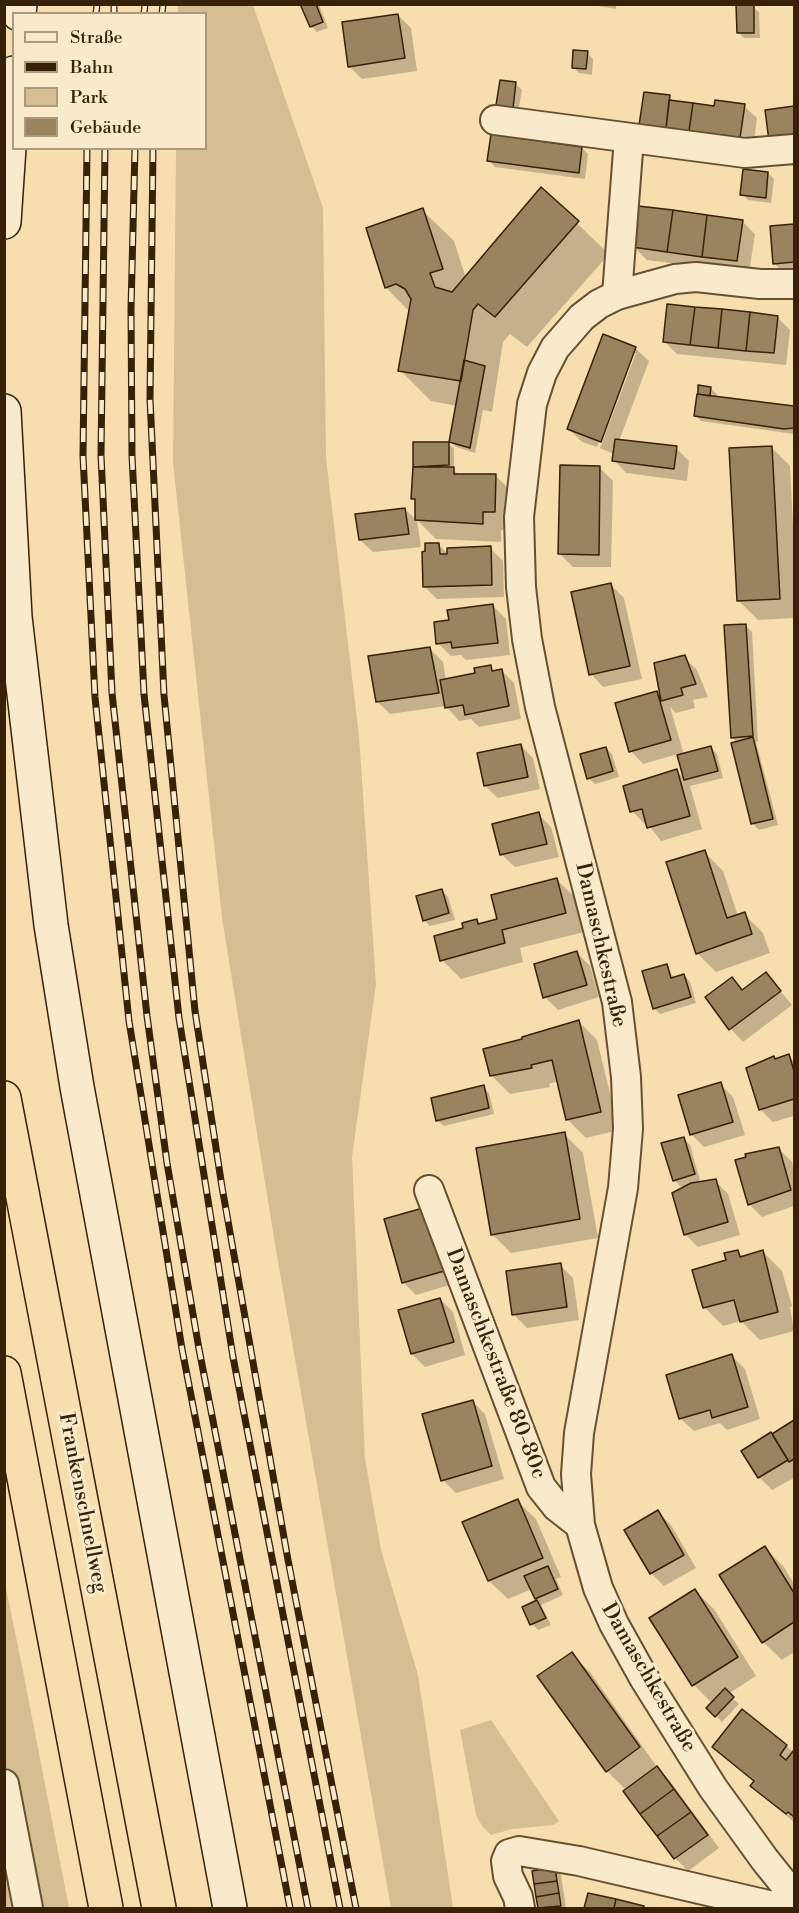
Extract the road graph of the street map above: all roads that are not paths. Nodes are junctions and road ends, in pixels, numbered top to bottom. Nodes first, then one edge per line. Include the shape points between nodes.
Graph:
1 (12, 103) edge
2 (495, 120) dead end
3 (629, 138) junction
4 (795, 149) edge
5 (4, 222) edge
6 (795, 284) edge
7 (617, 295) junction
8 (4, 411) edge
9 (4, 1098) edge
10 (429, 1190) dead end
11 (4, 1373) edge
12 (580, 1525) junction
13 (4, 1784) edge
14 (795, 1896) edge
15 (28, 1908) edge
16 (106, 1908) edge
17 (159, 1908) edge
18 (230, 1908) edge
19 (520, 1908) edge
20 (781, 1908) edge

1 - 5 main road
2 - 3 street
3 - 4 street via 745,153
3 - 7 street
6 - 7 street, Damaschkestraße via 696,277 648,284
7 - 12 street, Damaschkestraße via 599,304 565,333 542,374 532,404 519,517 521,587 529,651 617,1002 626,1077 628,1129 623,1188 579,1433 576,1474
8 - 18 main road via 15,617 51,925 77,1087
9 - 17 highway, Frankenschnellweg
10 - 12 street, Damaschkestraße 80-80c via 541,1487 557,1507
11 - 16 highway
12 - 14 street, Damaschkestraße via 598,1588 644,1678 713,1788
13 - 15 street
19 - 20 street via 507,1876 506,1861 509,1854 519,1851

